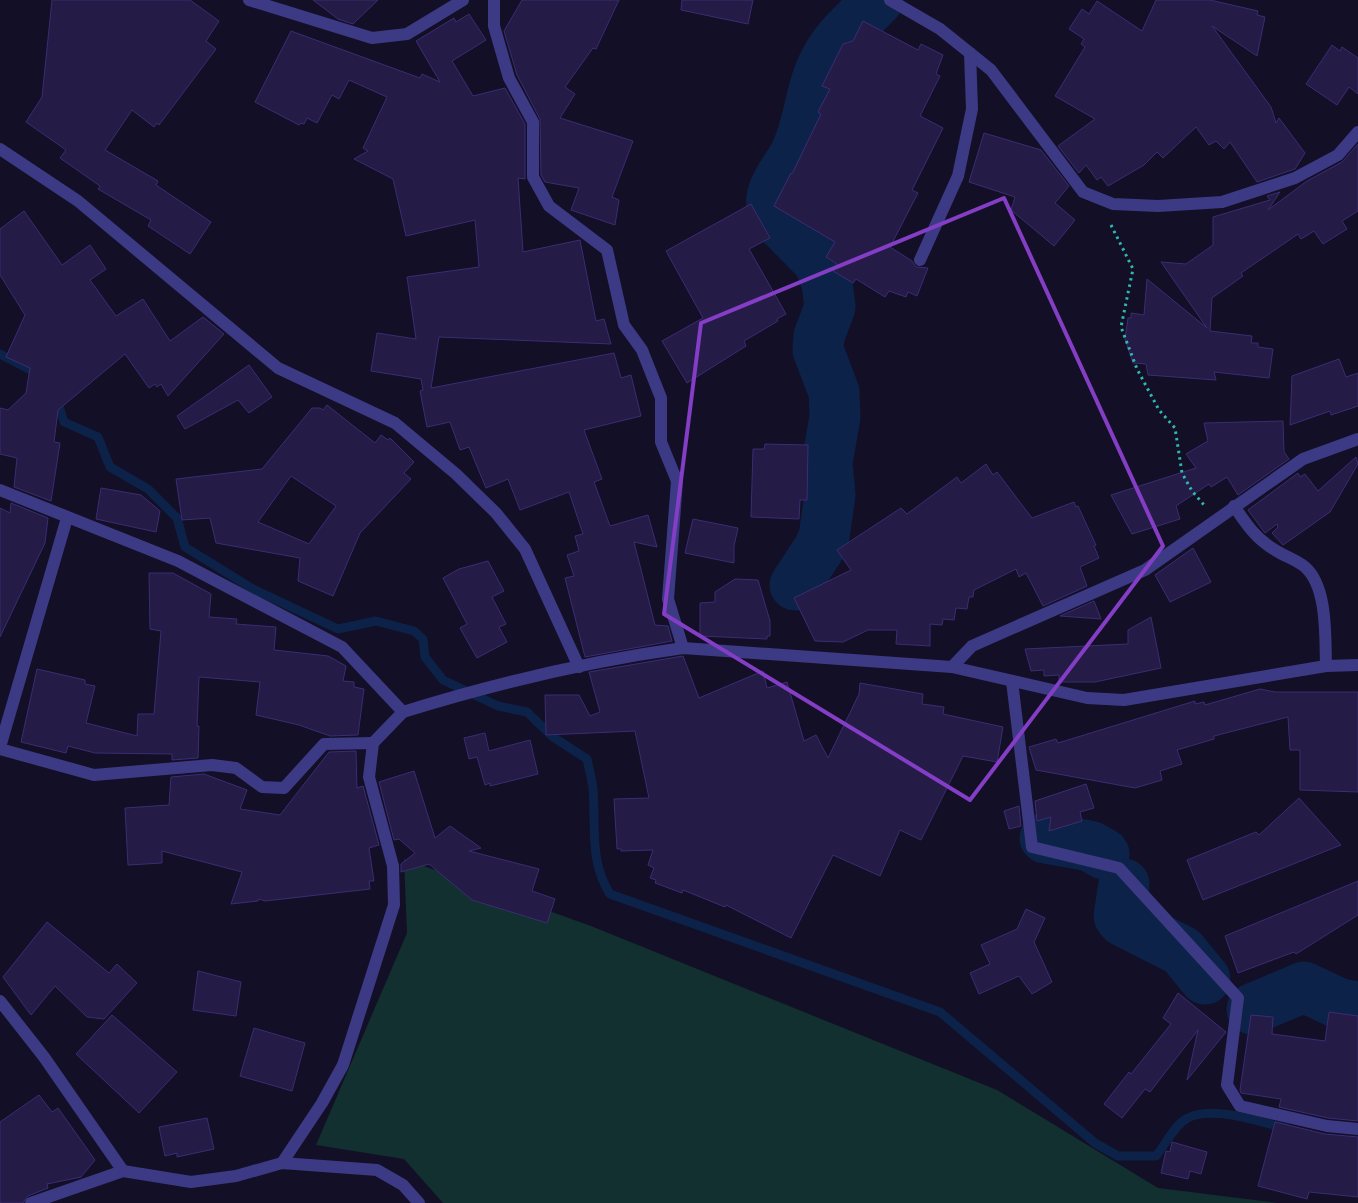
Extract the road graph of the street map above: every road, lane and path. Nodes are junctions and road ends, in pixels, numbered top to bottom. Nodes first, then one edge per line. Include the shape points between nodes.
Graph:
1 (250, 0) edge
2 (464, 0) edge
3 (494, 0) edge
4 (893, 2) edge
5 (970, 54) junction
6 (1358, 132) edge
7 (0, 149) edge
8 (1097, 198) junction
9 (920, 260) dead end
10 (1358, 439) edge
11 (0, 490) edge
12 (1234, 506) junction
13 (67, 518) junction
14 (1216, 518) junction
15 (683, 648) junction
16 (1358, 665) edge
17 (1326, 666) junction
18 (579, 667) junction
19 (952, 667) junction
20 (1012, 680) junction
21 (403, 712) junction
22 (374, 743) junction
23 (0, 748) edge
24 (0, 1001) edge
25 (1358, 1128) edge
26 (282, 1163) junction
27 (123, 1171) junction
28 (31, 1203) edge
29 (419, 1203) edge

1 - 2 street via 372,38 408,34
3 - 15 street via 494,26 509,78 533,122 533,177 549,206 608,250 624,325 642,350 660,398 661,442 677,481 668,599
4 - 5 street via 940,30
5 - 8 street via 991,70 1083,192
5 - 9 street via 972,109 958,176
6 - 8 street via 1338,154 1295,178 1222,202 1158,206 1113,204
7 - 18 street via 78,201 278,368 395,423 456,474 496,513 525,549
8 - 14 path via 1133,269 1121,326 1137,369 1160,410 1175,428 1182,473 1192,491
10 - 12 street via 1303,459
11 - 13 street
12 - 14 street
12 - 17 street via 1254,536 1306,567 1317,584 1324,610
13 - 21 street via 178,561 342,647
13 - 23 street
14 - 19 street via 1145,570 972,646
15 - 18 street
15 - 19 street
16 - 17 street
17 - 20 street via 1124,700 1087,698
18 - 21 street
19 - 20 street
20 - 25 street via 1032,847 1119,868 1238,998 1227,1085 1240,1106 1327,1126
21 - 22 street
22 - 23 street via 324,744 284,788 262,787 236,768 212,765 94,774
22 - 26 street via 368,777 393,866 394,905 343,1065
24 - 27 street via 44,1057
26 - 27 street via 236,1176 191,1182
26 - 29 street via 376,1170 403,1185
27 - 28 street

